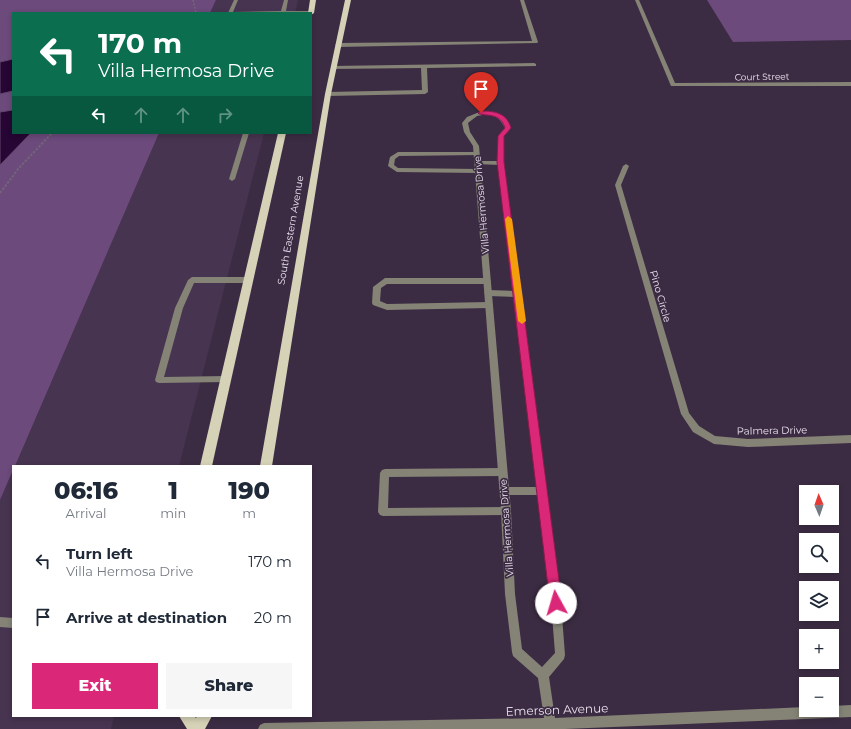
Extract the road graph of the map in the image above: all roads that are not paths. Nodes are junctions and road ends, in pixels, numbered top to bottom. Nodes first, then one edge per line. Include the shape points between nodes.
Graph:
1 (236, 0) edge
2 (286, 0) edge
3 (313, 0) edge
4 (348, 0) edge
5 (522, 0) edge
6 (637, 0) edge
7 (231, 12) edge
8 (284, 12) edge
9 (311, 12) edge
10 (338, 45) junction
11 (534, 65) dead end
12 (424, 66) junction
13 (333, 68) junction
14 (851, 84) edge
15 (328, 94) junction
16 (246, 134) edge
17 (282, 134) edge
18 (477, 162) junction
19 (501, 162) junction
20 (626, 166) dead end
21 (232, 179) dead end
22 (249, 280) junction
23 (487, 281) junction
24 (488, 294) junction
25 (518, 294) junction
26 (489, 305) junction
27 (226, 379) junction
28 (696, 429) joint
29 (851, 439) edge
30 (206, 465) edge
31 (266, 465) edge
32 (502, 472) junction
33 (504, 490) junction
34 (542, 491) junction
35 (506, 511) junction
36 (0, 622) edge
37 (12, 622) edge
38 (544, 675) junction
39 (851, 711) edge
40 (187, 717) edge
41 (204, 717) edge
42 (550, 724) junction
43 (196, 729) edge
44 (264, 729) edge

1 - 7 street
2 - 8 street
3 - 9 main road
4 - 10 main road, South Eastern Avenue
5 - 10 street via 535,42
6 - 14 street, Court Street via 673,85
10 - 13 main road, South Eastern Avenue
11 - 12 street
12 - 13 street
12 - 15 street via 425,92
13 - 15 main road, South Eastern Avenue
15 - 31 main road, South Eastern Avenue
16 - 21 street
17 - 22 main road
18 - 18 street via 398,154 392,158 391,166 397,170
18 - 19 street
18 - 19 street, Villa Hermosa Drive via 476,146 467,132 465,123 474,114 492,113 501,116 508,128 501,136
18 - 23 street, Villa Hermosa Drive
19 - 25 street, Villa Hermosa Drive
20 - 28 street, Pino Circle via 618,185 685,414
22 - 27 main road
22 - 27 street via 192,280 179,308 160,380
23 - 24 street, Villa Hermosa Drive
23 - 26 street via 385,280 377,286 376,303 387,307
24 - 25 street
24 - 26 street, Villa Hermosa Drive
25 - 34 street, Villa Hermosa Drive
26 - 32 street, Villa Hermosa Drive
27 - 30 main road
28 - 29 street, Palmera Drive via 714,440 748,443
32 - 33 street, Villa Hermosa Drive
32 - 35 street via 385,473 383,512
33 - 34 street
33 - 35 street, Villa Hermosa Drive
34 - 38 street, Villa Hermosa Drive via 555,590 560,655
35 - 38 street, Villa Hermosa Drive via 510,594 517,652
36 - 37 street
38 - 42 street
39 - 42 street, Emerson Avenue
40 - 43 main road
41 - 43 main road
42 - 44 street, Emerson Avenue

